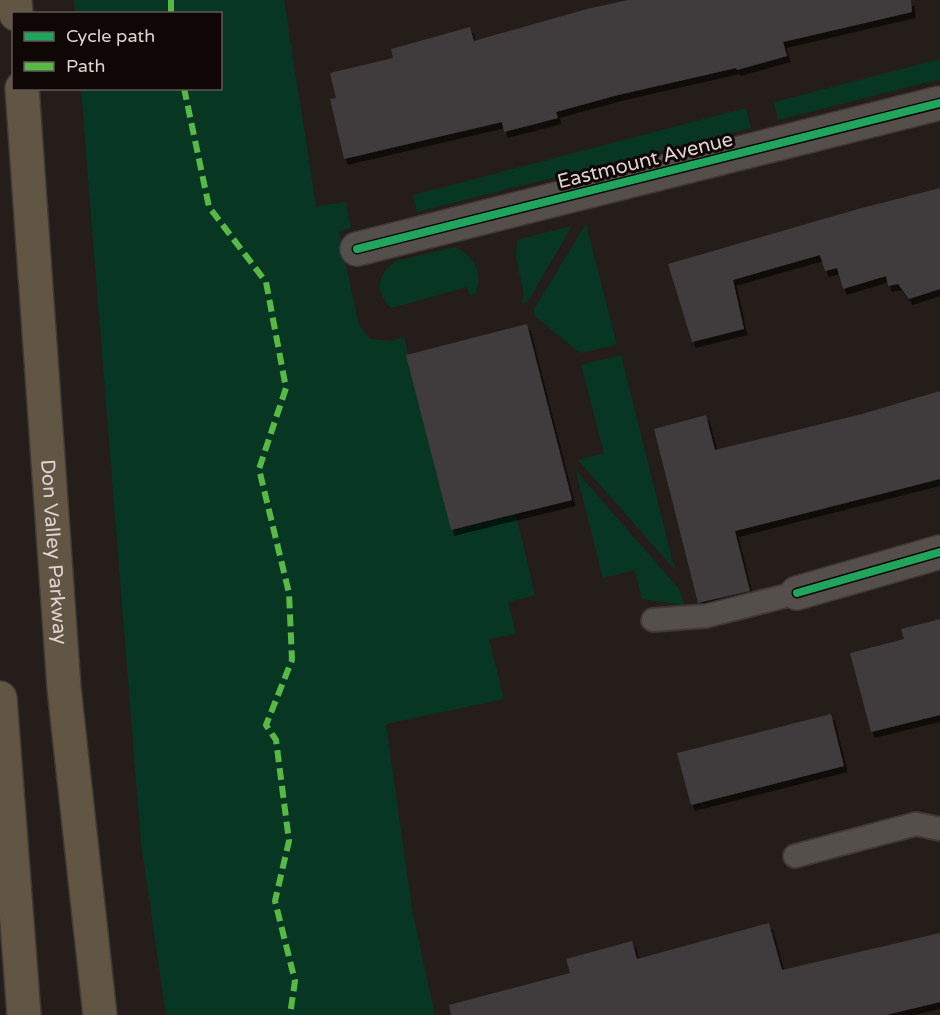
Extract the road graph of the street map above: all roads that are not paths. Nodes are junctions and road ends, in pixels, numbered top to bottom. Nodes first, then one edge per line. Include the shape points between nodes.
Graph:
1 (22, 90) edge
2 (940, 103) edge
3 (357, 249) dead end
4 (940, 552) edge
5 (797, 592) joint
6 (653, 620) dead end
7 (0, 698) edge
8 (940, 829) edge
9 (795, 856) dead end
10 (24, 1015) edge
11 (100, 1015) edge

1 - 11 highway, Don Valley Parkway via 64,688
2 - 3 street, Eastmount Avenue
4 - 5 street
5 - 6 lane via 706,616
7 - 10 highway
8 - 9 lane via 916,824

